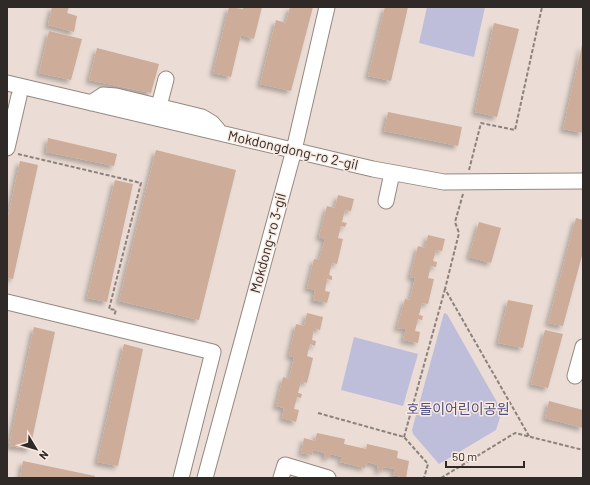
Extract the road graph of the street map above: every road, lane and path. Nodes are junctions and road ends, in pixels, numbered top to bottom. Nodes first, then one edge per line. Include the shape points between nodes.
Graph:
1 (327, 7) edge
2 (542, 7) edge
3 (166, 79) dead end
4 (7, 84) edge
5 (14, 99) edge
6 (91, 103) junction
7 (159, 106) junction
8 (226, 139) junction
9 (7, 148) edge
10 (294, 150) junction
11 (392, 173) junction
12 (583, 181) edge
13 (466, 182) junction
14 (386, 201) dead end
15 (445, 289) junction
16 (7, 302) edge
17 (111, 327) junction
18 (583, 347) edge
19 (575, 376) dead end
20 (318, 413) dead end
21 (529, 436) junction
22 (404, 437) junction
23 (583, 450) edge
24 (181, 478) edge
25 (205, 478) edge
26 (281, 478) edge
27 (328, 478) edge
28 (424, 478) edge
29 (441, 478) edge

1 - 10 street, Mokdong-ro 3-gil
2 - 13 path via 515,130 481,123
3 - 7 street
4 - 6 street, Mokdongdong-ro 2-gil
5 - 8 street
5 - 9 street
6 - 7 street via 103,95
6 - 8 street, Mokdongdong-ro 2-gil
7 - 8 street via 202,118 212,123
8 - 10 street, Mokdongdong-ro 2-gil
9 - 17 path via 19,154 141,183 109,309 116,310
10 - 11 street, Mokdongdong-ro 2-gil
10 - 25 street, Mokdong-ro 3-gil
11 - 13 street, Mokdongdong-ro 2-gil via 444,182
11 - 14 street
12 - 13 street, Mokdongdong-ro 2-gil
13 - 15 path via 455,222 459,233
15 - 21 path
15 - 22 path
16 - 17 street
17 - 24 street via 213,352
18 - 19 street
20 - 22 path
21 - 23 path
21 - 29 path via 515,433
22 - 28 path via 428,464
26 - 27 street via 285,465

